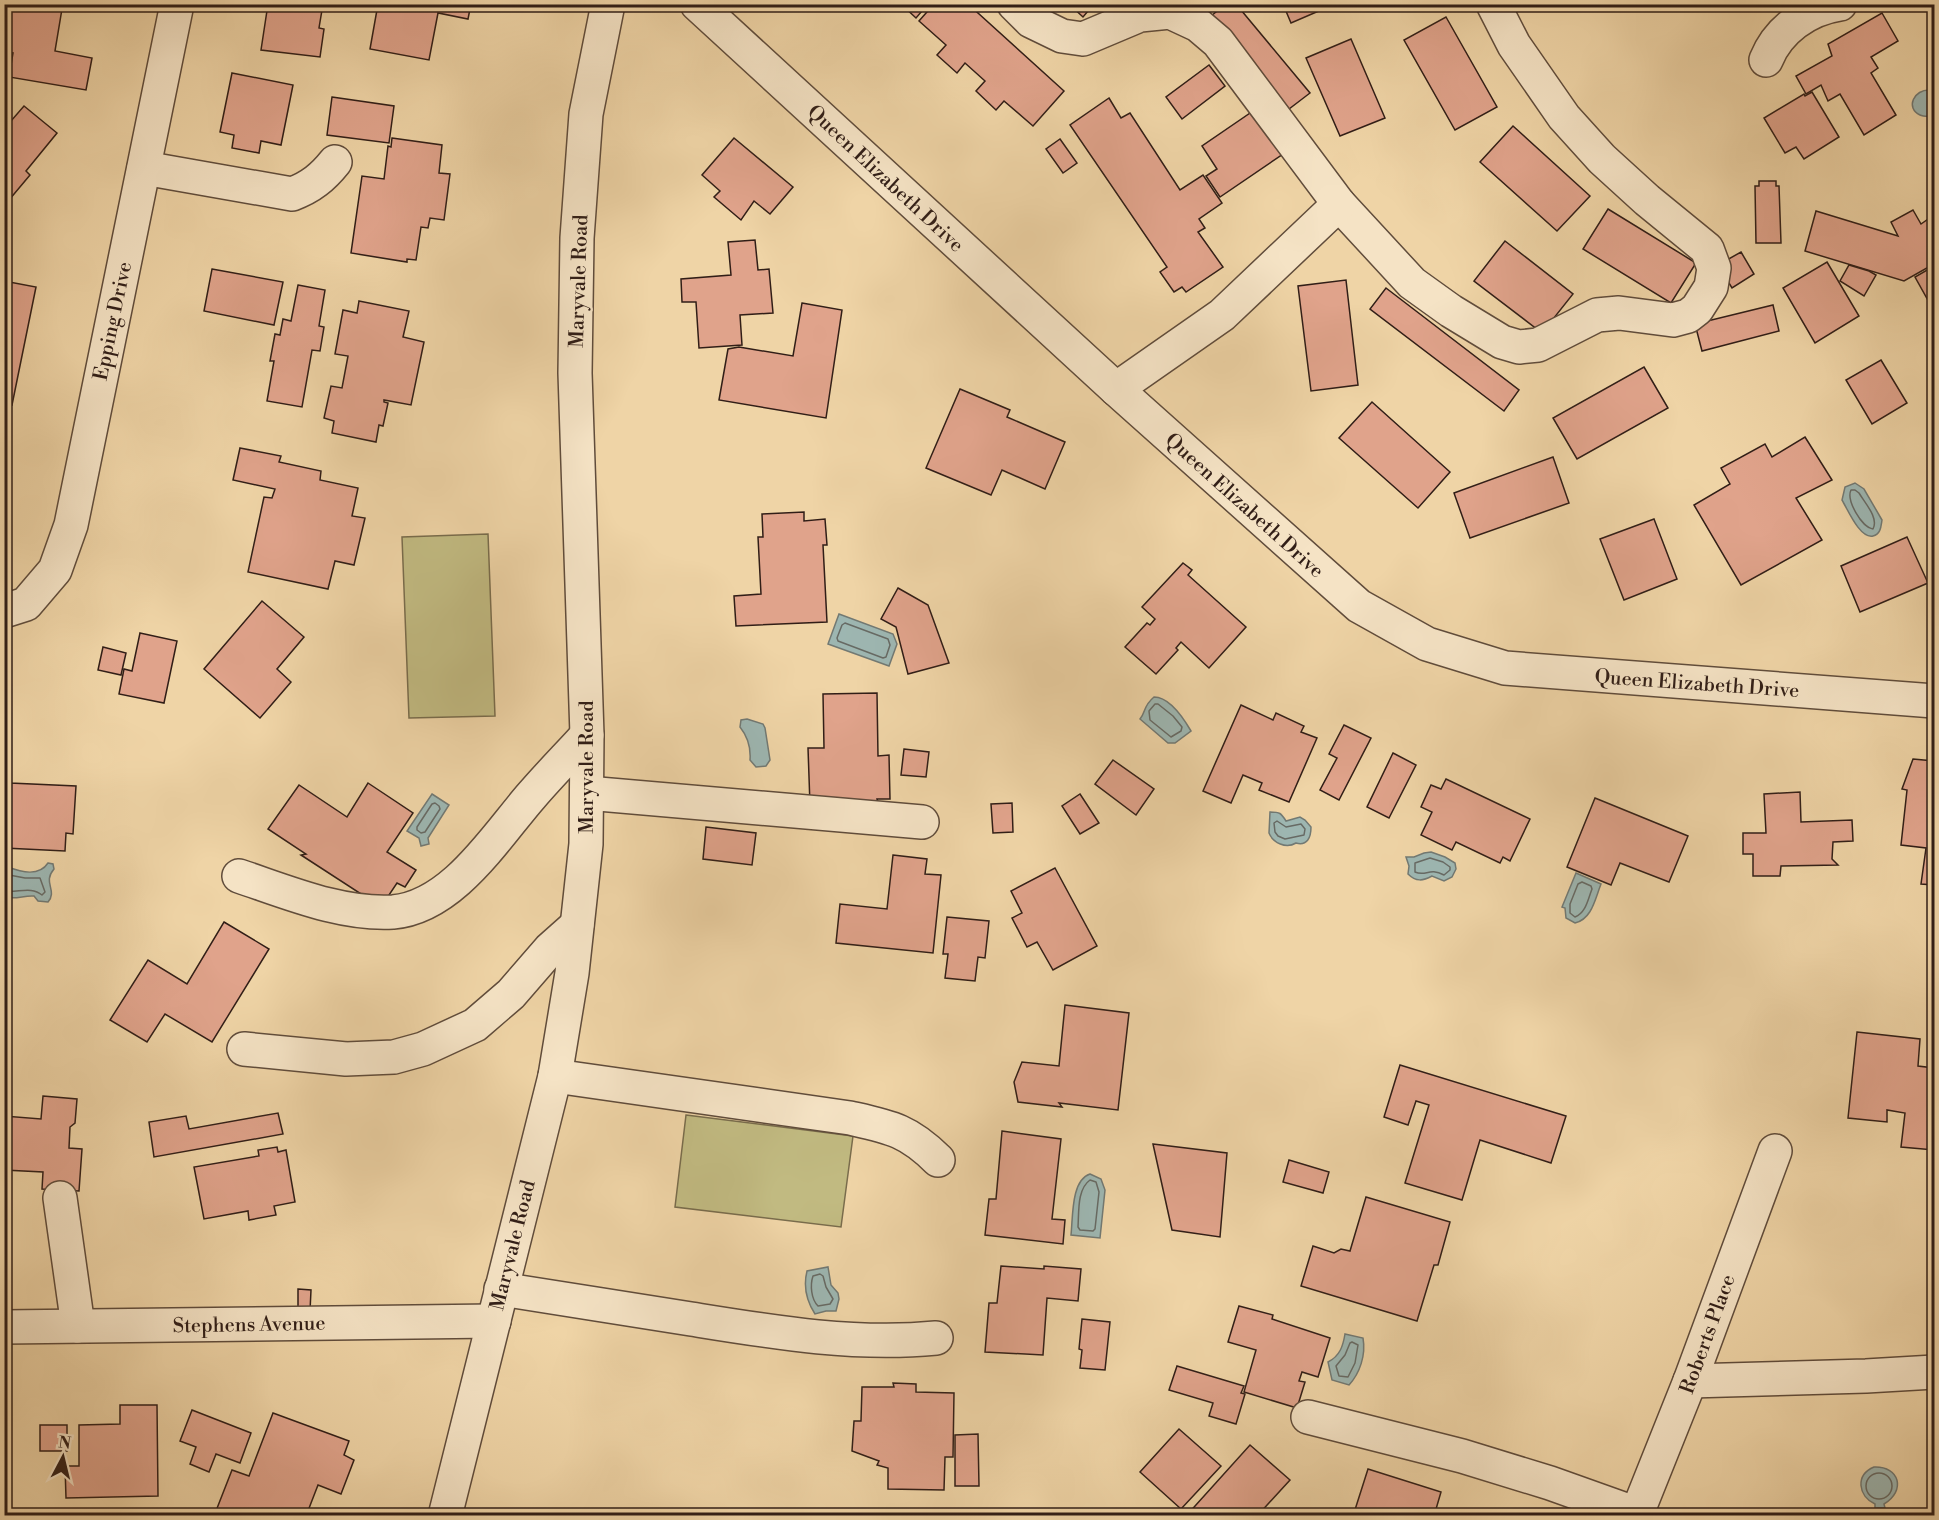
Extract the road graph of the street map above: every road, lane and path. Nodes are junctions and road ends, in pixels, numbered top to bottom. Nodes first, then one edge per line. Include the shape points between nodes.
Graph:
1 (177, 4) edge
2 (608, 4) edge
3 (697, 4) edge
4 (1014, 4) edge
5 (1493, 4) edge
6 (1840, 4) edge
7 (1766, 60) dead end
8 (335, 162) dead end
9 (144, 168) junction
10 (1339, 204) junction
11 (1116, 389) junction
12 (4, 610) edge
13 (1935, 701) edge
14 (587, 735) junction
15 (587, 793) junction
16 (922, 822) dead end
17 (239, 876) dead end
18 (577, 925) junction
19 (244, 1049) dead end
20 (555, 1076) junction
21 (1775, 1151) dead end
22 (938, 1160) dead end
23 (60, 1198) dead end
24 (501, 1289) junction
25 (494, 1321) junction
26 (4, 1326) edge
27 (78, 1326) junction
28 (936, 1338) dead end
29 (1935, 1372) edge
30 (1690, 1381) junction
31 (1308, 1417) dead end
32 (445, 1515) edge
33 (1637, 1515) edge

1 - 9 street, Epping Drive
2 - 14 street, Maryvale Road via 586,114 578,238 575,373
3 - 11 street, Queen Elizabeth Drive
4 - 10 street via 1031,21 1062,36 1083,39 1140,15 1170,12 1198,25 1218,42
5 - 10 street via 1514,45 1564,117 1602,159 1707,249 1714,268 1711,287 1697,309 1673,320 1619,313 1597,315 1538,345 1519,347 1502,342 1450,311 1413,283
6 - 7 street via 1805,15 1772,45
8 - 9 street via 318,181 292,194
9 - 12 street, Epping Drive via 71,525 56,570 26,604
10 - 11 street via 1222,315
11 - 13 street, Queen Elizabeth Drive via 1359,606 1427,644 1505,669
14 - 15 street, Maryvale Road
14 - 17 street via 463,876 412,908 392,912 326,905
15 - 16 street
15 - 18 street, Maryvale Road
18 - 19 street via 511,994 475,1025 423,1049 394,1057 346,1059
18 - 20 street, Maryvale Road
20 - 22 street via 850,1118 904,1133
20 - 24 street, Maryvale Road
21 - 30 street, Roberts Place
23 - 27 street
24 - 25 street, Maryvale Road
24 - 28 street via 825,1338
25 - 27 street, Stephens Avenue
25 - 32 street, Maryvale Road
26 - 27 street, Stephens Avenue
29 - 30 street
30 - 33 street, Roberts Place
31 - 33 street via 1462,1456

